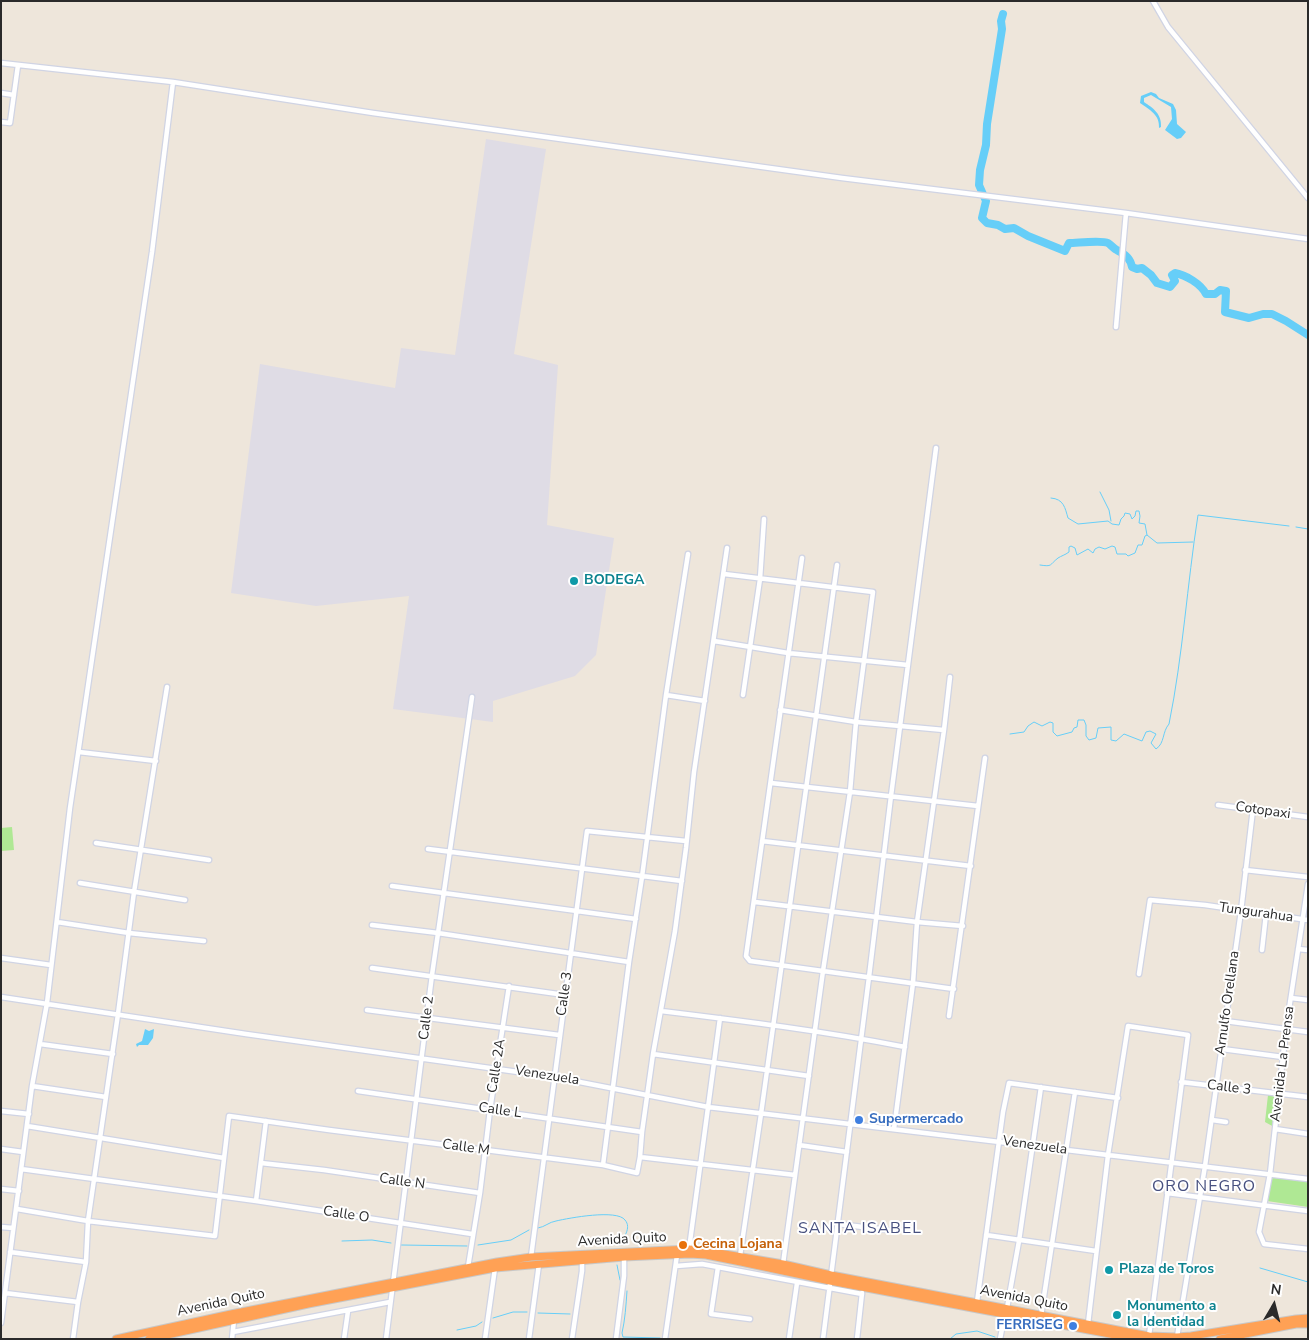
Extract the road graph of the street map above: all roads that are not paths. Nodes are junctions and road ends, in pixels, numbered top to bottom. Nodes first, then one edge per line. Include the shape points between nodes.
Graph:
1 (1153, 1) edge
2 (1, 63) edge
3 (18, 65) junction
4 (173, 82) junction
5 (1, 93) edge
6 (14, 95) junction
7 (1, 122) edge
8 (1308, 198) edge
9 (1126, 213) junction
10 (1308, 239) edge
11 (1116, 327) dead end
12 (936, 448) dead end
13 (764, 519) dead end
14 (727, 548) dead end
15 (688, 554) dead end
16 (802, 558) dead end
17 (837, 565) dead end
18 (724, 574) junction
19 (760, 579) junction
20 (798, 582) junction
21 (834, 586) junction
22 (714, 641) junction
23 (750, 647) junction
24 (788, 653) junction
25 (824, 657) junction
26 (864, 660) junction
27 (908, 665) junction
28 (950, 677) dead end
29 (167, 687) dead end
30 (666, 695) junction
31 (743, 695) dead end
32 (472, 697) dead end
33 (705, 701) junction
34 (780, 710) junction
35 (817, 716) junction
36 (856, 722) junction
37 (900, 726) junction
38 (944, 730) junction
39 (78, 752) junction
40 (985, 758) dead end
41 (156, 761) junction
42 (771, 783) junction
43 (807, 787) junction
44 (850, 792) junction
45 (891, 796) junction
46 (935, 801) junction
47 (1218, 805) dead end
48 (978, 806) junction
49 (1253, 809) junction
50 (1308, 817) edge
51 (648, 837) junction
52 (686, 841) junction
53 (762, 841) junction
54 (96, 843) dead end
55 (798, 847) junction
56 (428, 849) dead end
57 (140, 851) junction
58 (450, 851) junction
59 (840, 851) junction
60 (884, 857) junction
61 (209, 860) dead end
62 (926, 862) junction
63 (970, 866) junction
64 (583, 868) junction
65 (1245, 870) junction
66 (642, 877) junction
67 (1308, 878) edge
68 (682, 881) junction
69 (80, 883) dead end
70 (1308, 884) edge
71 (392, 886) dead end
72 (134, 892) junction
73 (444, 893) junction
74 (185, 900) dead end
75 (755, 902) junction
76 (791, 906) junction
77 (577, 911) junction
78 (1241, 911) junction
79 (832, 912) junction
80 (1266, 914) junction
81 (876, 917) junction
82 (636, 919) junction
83 (1302, 919) junction
84 (1308, 920) edge
85 (56, 922) junction
86 (917, 922) junction
87 (372, 925) dead end
88 (963, 926) junction
89 (129, 933) junction
90 (438, 933) junction
91 (204, 941) dead end
92 (1298, 949) junction
93 (1262, 950) dead end
94 (1308, 950) edge
95 (571, 952) junction
96 (1, 958) edge
97 (629, 962) junction
98 (51, 965) junction
99 (782, 966) junction
100 (372, 968) dead end
101 (823, 971) junction
102 (1140, 974) dead end
103 (432, 975) junction
104 (869, 978) junction
105 (913, 982) junction
106 (508, 986) junction
107 (954, 988) junction
108 (565, 995) junction
109 (1, 997) edge
110 (1291, 998) junction
111 (1308, 1000) edge
112 (47, 1003) junction
113 (367, 1010) dead end
114 (661, 1011) junction
115 (118, 1014) junction
116 (949, 1016) dead end
117 (427, 1018) junction
118 (720, 1018) junction
119 (1225, 1021) junction
120 (773, 1025) junction
121 (503, 1028) junction
122 (1286, 1029) junction
123 (815, 1032) junction
124 (1308, 1032) edge
125 (559, 1035) junction
126 (861, 1038) junction
127 (40, 1044) junction
128 (905, 1047) junction
129 (1222, 1049) junction
130 (112, 1054) junction
131 (653, 1054) junction
132 (1283, 1057) junction
133 (422, 1058) junction
134 (715, 1062) junction
135 (496, 1068) junction
136 (768, 1070) junction
137 (809, 1076) junction
138 (554, 1077) junction
139 (1181, 1082) junction
140 (32, 1086) junction
141 (1217, 1086) junction
142 (613, 1087) junction
143 (1042, 1087) junction
144 (358, 1091) dead end
145 (1075, 1092) junction
146 (1279, 1093) junction
147 (648, 1096) junction
148 (106, 1097) junction
149 (1308, 1097) edge
150 (1118, 1098) junction
151 (416, 1099) junction
152 (708, 1107) junction
153 (1, 1110) edge
154 (490, 1110) junction
155 (29, 1114) junction
156 (761, 1114) junction
157 (550, 1118) junction
158 (802, 1119) junction
159 (1212, 1120) junction
160 (266, 1121) junction
161 (1226, 1122) dead end
162 (850, 1124) junction
163 (27, 1126) junction
164 (607, 1126) junction
165 (894, 1129) junction
166 (1275, 1129) junction
167 (642, 1132) junction
168 (1308, 1134) edge
169 (101, 1138) junction
170 (411, 1141) junction
171 (1000, 1142) junction
172 (799, 1145) junction
173 (1032, 1146) junction
174 (1, 1150) edge
175 (485, 1151) junction
176 (1066, 1151) junction
177 (24, 1152) junction
178 (847, 1152) junction
179 (1108, 1155) junction
180 (640, 1157) junction
181 (224, 1158) junction
182 (544, 1158) junction
183 (261, 1163) junction
184 (1170, 1163) junction
185 (700, 1164) junction
186 (603, 1165) junction
187 (1206, 1166) junction
188 (21, 1169) junction
189 (752, 1170) junction
190 (1270, 1174) junction
191 (795, 1175) junction
192 (1308, 1178) edge
193 (95, 1179) junction
194 (405, 1183) junction
195 (1, 1189) edge
196 (19, 1191) junction
197 (480, 1193) junction
198 (1167, 1193) junction
199 (220, 1196) junction
200 (1200, 1197) junction
201 (256, 1201) junction
202 (1263, 1205) junction
203 (17, 1209) junction
204 (1308, 1211) edge
205 (88, 1221) junction
206 (400, 1223) junction
207 (838, 1224) junction
208 (1, 1227) edge
209 (14, 1228) junction
210 (888, 1230) dead end
211 (472, 1234) junction
212 (986, 1235) junction
213 (1019, 1241) junction
214 (1052, 1246) junction
215 (1308, 1249) edge
216 (689, 1250) junction
217 (1096, 1251) junction
218 (10, 1252) junction
219 (677, 1255) junction
220 (740, 1256) junction
221 (531, 1257) junction
222 (624, 1257) junction
223 (582, 1260) junction
224 (86, 1262) junction
225 (539, 1264) junction
226 (783, 1264) junction
227 (1, 1265) edge
228 (8, 1266) junction
229 (676, 1266) junction
230 (468, 1267) junction
231 (718, 1267) junction
232 (495, 1268) junction
233 (830, 1281) junction
234 (797, 1283) junction
235 (392, 1284) junction
236 (863, 1290) junction
237 (5, 1293) junction
238 (78, 1302) junction
239 (390, 1302) junction
240 (976, 1302) junction
241 (3, 1303) edge
242 (348, 1311) junction
243 (1006, 1311) junction
244 (1041, 1316) junction
245 (1308, 1318) edge
246 (750, 1319) dead end
247 (234, 1320) junction
248 (1, 1323) edge
249 (1088, 1324) junction
250 (1308, 1324) edge
251 (233, 1332) junction
252 (1149, 1336) junction
253 (1177, 1337) junction
254 (73, 1339) edge
255 (116, 1339) edge
256 (150, 1339) edge
257 (232, 1339) edge
258 (344, 1339) edge
259 (386, 1339) edge
260 (485, 1339) edge
261 (529, 1339) edge
262 (572, 1339) edge
263 (616, 1339) edge
264 (665, 1339) edge
265 (789, 1339) edge
266 (823, 1339) edge
267 (857, 1339) edge
268 (1000, 1339) edge
269 (1136, 1339) edge
270 (1220, 1339) edge

1 - 8 street via 1168,27
2 - 3 street
3 - 4 street
3 - 6 street
4 - 9 street via 842,178
4 - 39 street via 148,281
5 - 6 street
6 - 7 street via 10,123
9 - 10 street
9 - 11 street
12 - 27 street
13 - 19 street
14 - 18 street
15 - 30 street
16 - 20 street
17 - 21 street
18 - 19 street
18 - 22 street
19 - 20 street
19 - 23 street
20 - 21 street
20 - 24 street
21 - 25 street
21 - 26 street via 873,592
22 - 23 street
22 - 33 street
23 - 24 street
23 - 31 street
24 - 25 street
24 - 34 street
25 - 26 street
25 - 35 street
26 - 27 street
26 - 36 street
27 - 37 street
28 - 38 street
29 - 41 street
30 - 33 street
30 - 51 street
32 - 58 street, Calle 2
33 - 52 street
34 - 35 street
34 - 42 street
35 - 36 street
35 - 43 street
36 - 37 street
36 - 44 street
37 - 38 street
37 - 45 street
38 - 46 street
39 - 41 street
39 - 85 street
40 - 48 street
41 - 57 street
42 - 43 street
42 - 53 street
43 - 44 street
43 - 55 street
44 - 45 street
44 - 59 street
45 - 46 street
45 - 60 street
46 - 48 street
46 - 62 street
47 - 49 street, Cotopaxi
48 - 63 street
49 - 50 street, Cotopaxi
49 - 65 street, Arnulfo Orellana
51 - 52 street, Calle 3
51 - 64 street, Calle 3 via 587,831
51 - 66 street
52 - 68 street
53 - 55 street
53 - 75 street
54 - 57 street
55 - 59 street
55 - 76 street
56 - 58 street
57 - 61 street
57 - 72 street
58 - 64 street
58 - 73 street, Calle 2
59 - 60 street
59 - 79 street
60 - 62 street
60 - 81 street
62 - 63 street
62 - 86 street
63 - 88 street
64 - 66 street
64 - 77 street, Calle 3
65 - 67 street
65 - 78 street, Arnulfo Orellana
66 - 68 street
66 - 82 street
68 - 114 street
69 - 72 street
70 - 83 street, Avenida La Prensa
71 - 73 street
72 - 74 street
72 - 89 street
73 - 77 street
73 - 90 street, Calle 2
75 - 76 street
75 - 99 street via 747,960
76 - 79 street
76 - 99 street
77 - 82 street
77 - 95 street, Calle 3
78 - 80 street, Tungurahua
78 - 102 street, Tungurahua via 1150,900
78 - 119 street, Arnulfo Orellana
79 - 81 street
79 - 101 street
80 - 83 street, Tungurahua
80 - 93 street
81 - 86 street
81 - 104 street
82 - 97 street
83 - 84 street, Tungurahua
83 - 92 street, Avenida La Prensa
85 - 89 street
85 - 98 street
86 - 88 street
86 - 105 street
87 - 90 street
88 - 107 street
89 - 91 street
89 - 115 street
90 - 95 street
90 - 103 street, Calle 2
92 - 94 street
92 - 110 street, Avenida La Prensa
95 - 97 street
95 - 108 street, Calle 3
96 - 98 street
97 - 142 street
98 - 112 street
99 - 101 street
99 - 120 street
100 - 103 street
101 - 104 street
101 - 123 street
103 - 106 street
103 - 117 street, Calle 2
104 - 105 street
104 - 126 street
105 - 107 street
105 - 128 street
106 - 108 street
106 - 121 street, Calle 2A
107 - 116 street
108 - 125 street, Calle 3
109 - 112 street, Venezuela
110 - 111 street
110 - 122 street, Avenida La Prensa
112 - 115 street, Venezuela
112 - 127 street
113 - 117 street
114 - 118 street
114 - 131 street
115 - 130 street
115 - 133 street, Venezuela
117 - 121 street
117 - 133 street, Calle 2
118 - 120 street
118 - 134 street
119 - 122 street
119 - 129 street, Arnulfo Orellana
120 - 123 street
120 - 136 street
121 - 125 street
121 - 135 street, Calle 2A
122 - 124 street
122 - 132 street, Avenida La Prensa
123 - 126 street
123 - 137 street
125 - 138 street, Calle 3
126 - 128 street
126 - 162 street
127 - 130 street
127 - 140 street
128 - 165 street
129 - 132 street
129 - 141 street, Arnulfo Orellana
130 - 148 street
131 - 134 street
131 - 147 street
132 - 146 street, Avenida La Prensa
133 - 135 street, Venezuela
133 - 151 street, Calle 2
134 - 136 street
134 - 152 street
135 - 138 street, Venezuela
135 - 154 street, Calle 2A
136 - 137 street
136 - 156 street
137 - 158 street
138 - 142 street, Venezuela
138 - 157 street, Calle 3
139 - 141 street, Calle 3
139 - 150 street via 1188,1035 1128,1026
139 - 184 street
140 - 148 street
140 - 155 street
141 - 146 street, Calle 3
141 - 159 street, Arnulfo Orellana
142 - 147 street, Venezuela
142 - 164 street
143 - 145 street
143 - 171 street via 1009,1083
143 - 173 street
144 - 151 street, Calle L
145 - 150 street
145 - 176 street
146 - 149 street, Calle 3
146 - 166 street, Avenida La Prensa
147 - 152 street, Venezuela
147 - 167 street
148 - 169 street
150 - 179 street
151 - 154 street, Calle L
151 - 170 street, Calle 2
152 - 156 street, Venezuela
152 - 185 street
153 - 155 street
154 - 157 street, Calle L
154 - 175 street, Calle 2A
155 - 163 street
156 - 158 street, Venezuela
156 - 189 street
157 - 164 street, Calle L
157 - 182 street, Calle 3
158 - 162 street, Venezuela
158 - 172 street
159 - 161 street
159 - 187 street, Arnulfo Orellana
160 - 170 street, Calle M
160 - 181 street, Calle M via 229,1116
160 - 183 street
162 - 165 street, Venezuela
162 - 178 street
163 - 169 street
163 - 177 street
164 - 167 street, Calle L
164 - 186 street
165 - 171 street, Venezuela
166 - 168 street
166 - 190 street, Avenida La Prensa
167 - 180 street
169 - 181 street
169 - 193 street
170 - 175 street, Calle M
170 - 194 street, Calle 2
171 - 173 street, Venezuela
171 - 212 street
172 - 178 street
172 - 191 street
173 - 176 street, Venezuela
173 - 213 street
174 - 177 street
175 - 182 street, Calle M
175 - 197 street, Calle 2A
176 - 179 street, Venezuela
176 - 214 street
177 - 188 street
178 - 207 street
179 - 184 street, Venezuela
179 - 217 street
180 - 185 street
180 - 186 street, Calle M via 637,1173
181 - 199 street
182 - 186 street, Calle M
182 - 221 street, Calle 3
183 - 194 street, Calle N
183 - 201 street
184 - 187 street, Venezuela
184 - 198 street
185 - 189 street
185 - 216 street
187 - 190 street, Venezuela
187 - 200 street, Arnulfo Orellana
188 - 193 street, Calle O
188 - 196 street
189 - 191 street
189 - 220 street
190 - 192 street, Venezuela
190 - 202 street, Avenida La Prensa
191 - 226 street
193 - 199 street, Calle O
193 - 205 street
194 - 197 street, Calle N
194 - 206 street, Calle 2
195 - 196 street
196 - 203 street
197 - 211 street, Calle 2A
198 - 200 street
198 - 252 street
199 - 201 street, Calle O
199 - 205 street via 215,1236
200 - 202 street
200 - 253 street, Arnulfo Orellana
201 - 206 street, Calle O
202 - 204 street
202 - 215 street, Avenida La Prensa via 1259,1232 1264,1244
203 - 205 street
203 - 209 street
205 - 224 street
206 - 211 street, Calle O
206 - 235 street, Calle 2
207 - 210 street
207 - 233 street
208 - 209 street
209 - 218 street
211 - 230 street, Calle 2A
212 - 213 street
212 - 240 street
213 - 214 street
213 - 243 street
214 - 217 street
214 - 244 street
216 - 220 highway, Avenida Quito
216 - 221 highway, Avenida Quito
217 - 249 street
218 - 224 street
218 - 228 street
219 - 222 highway, Avenida Quito
219 - 229 street
219 - 233 highway, Avenida Quito via 706,1255
220 - 226 highway, Avenida Quito
221 - 230 highway, Avenida Quito
222 - 223 highway, Avenida Quito
222 - 263 street
223 - 225 highway, Avenida Quito
223 - 262 street
224 - 238 street
225 - 232 highway, Avenida Quito
225 - 261 street
226 - 233 highway, Avenida Quito
227 - 228 street
228 - 237 street
229 - 231 street via 702,1264
229 - 264 street
230 - 235 highway, Avenida Quito
231 - 234 street
231 - 246 street via 711,1314
232 - 235 highway, Avenida Quito
232 - 260 street
233 - 234 street
233 - 236 highway, Avenida Quito
233 - 240 highway, Avenida Quito
233 - 266 street
234 - 265 street
235 - 239 street, Calle 2
235 - 247 highway, Avenida Quito
235 - 255 highway, Avenida Quito
236 - 243 highway, Avenida Quito
236 - 267 street
237 - 238 street
237 - 241 street
238 - 254 street
239 - 242 street
239 - 259 street, Calle 2
240 - 243 highway, Avenida Quito
241 - 248 street
242 - 251 street
242 - 258 street
243 - 244 highway, Avenida Quito
243 - 268 street
243 - 269 highway, Avenida Quito
244 - 249 highway, Avenida Quito
245 - 253 highway, Avenida Quito
247 - 251 street
247 - 256 highway, Avenida Quito
249 - 252 highway, Avenida Quito
250 - 270 highway
251 - 257 street
252 - 253 highway, Avenida Quito

